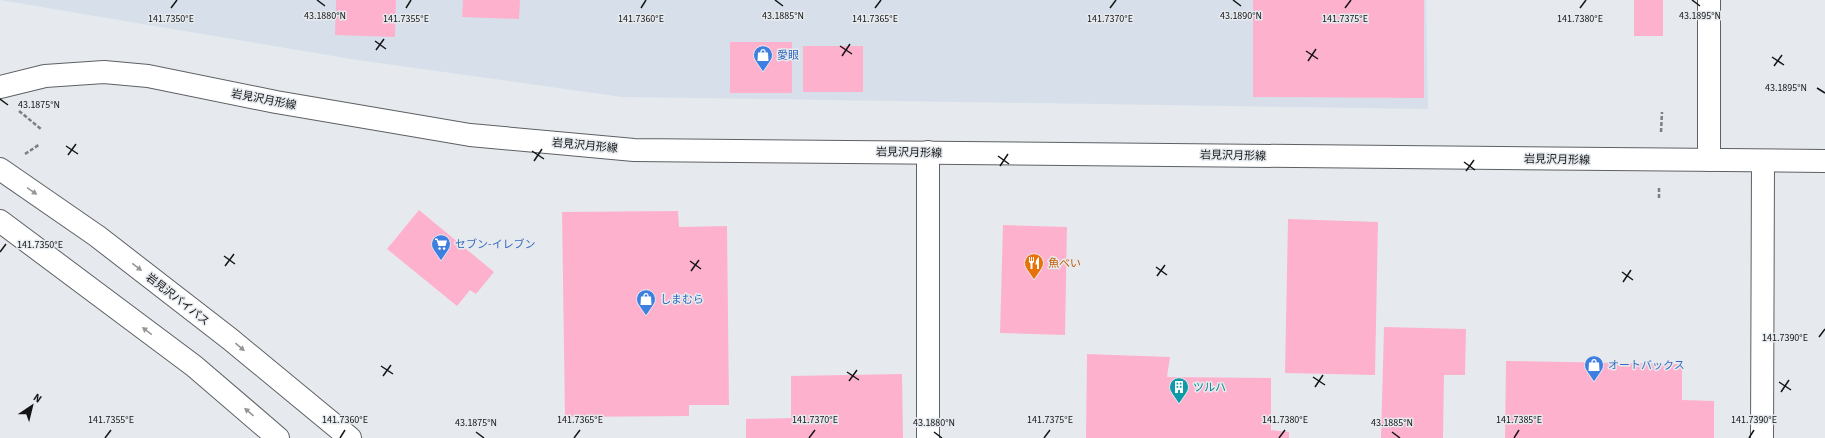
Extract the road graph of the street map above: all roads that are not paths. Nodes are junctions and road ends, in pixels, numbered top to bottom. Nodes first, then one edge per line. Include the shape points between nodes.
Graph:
1 (1709, 0) edge
2 (0, 87) edge
3 (928, 152) junction
4 (1709, 160) junction
5 (1763, 161) junction
6 (1825, 161) edge
7 (0, 168) edge
8 (0, 221) edge
9 (278, 438) edge
10 (350, 438) edge
11 (928, 438) edge
12 (1762, 438) edge

1 - 4 main road
2 - 3 main road, 岩見沢月形線 via 45,76 104,72 148,76 276,102 470,135 634,150
3 - 4 main road, 岩見沢月形線
3 - 11 main road
4 - 5 main road, 岩見沢月形線
5 - 6 main road, 岩見沢月形線
5 - 12 main road
7 -> 10 main road, 岩見沢バイパス via 97,236 230,339
9 -> 8 main road via 194,366

